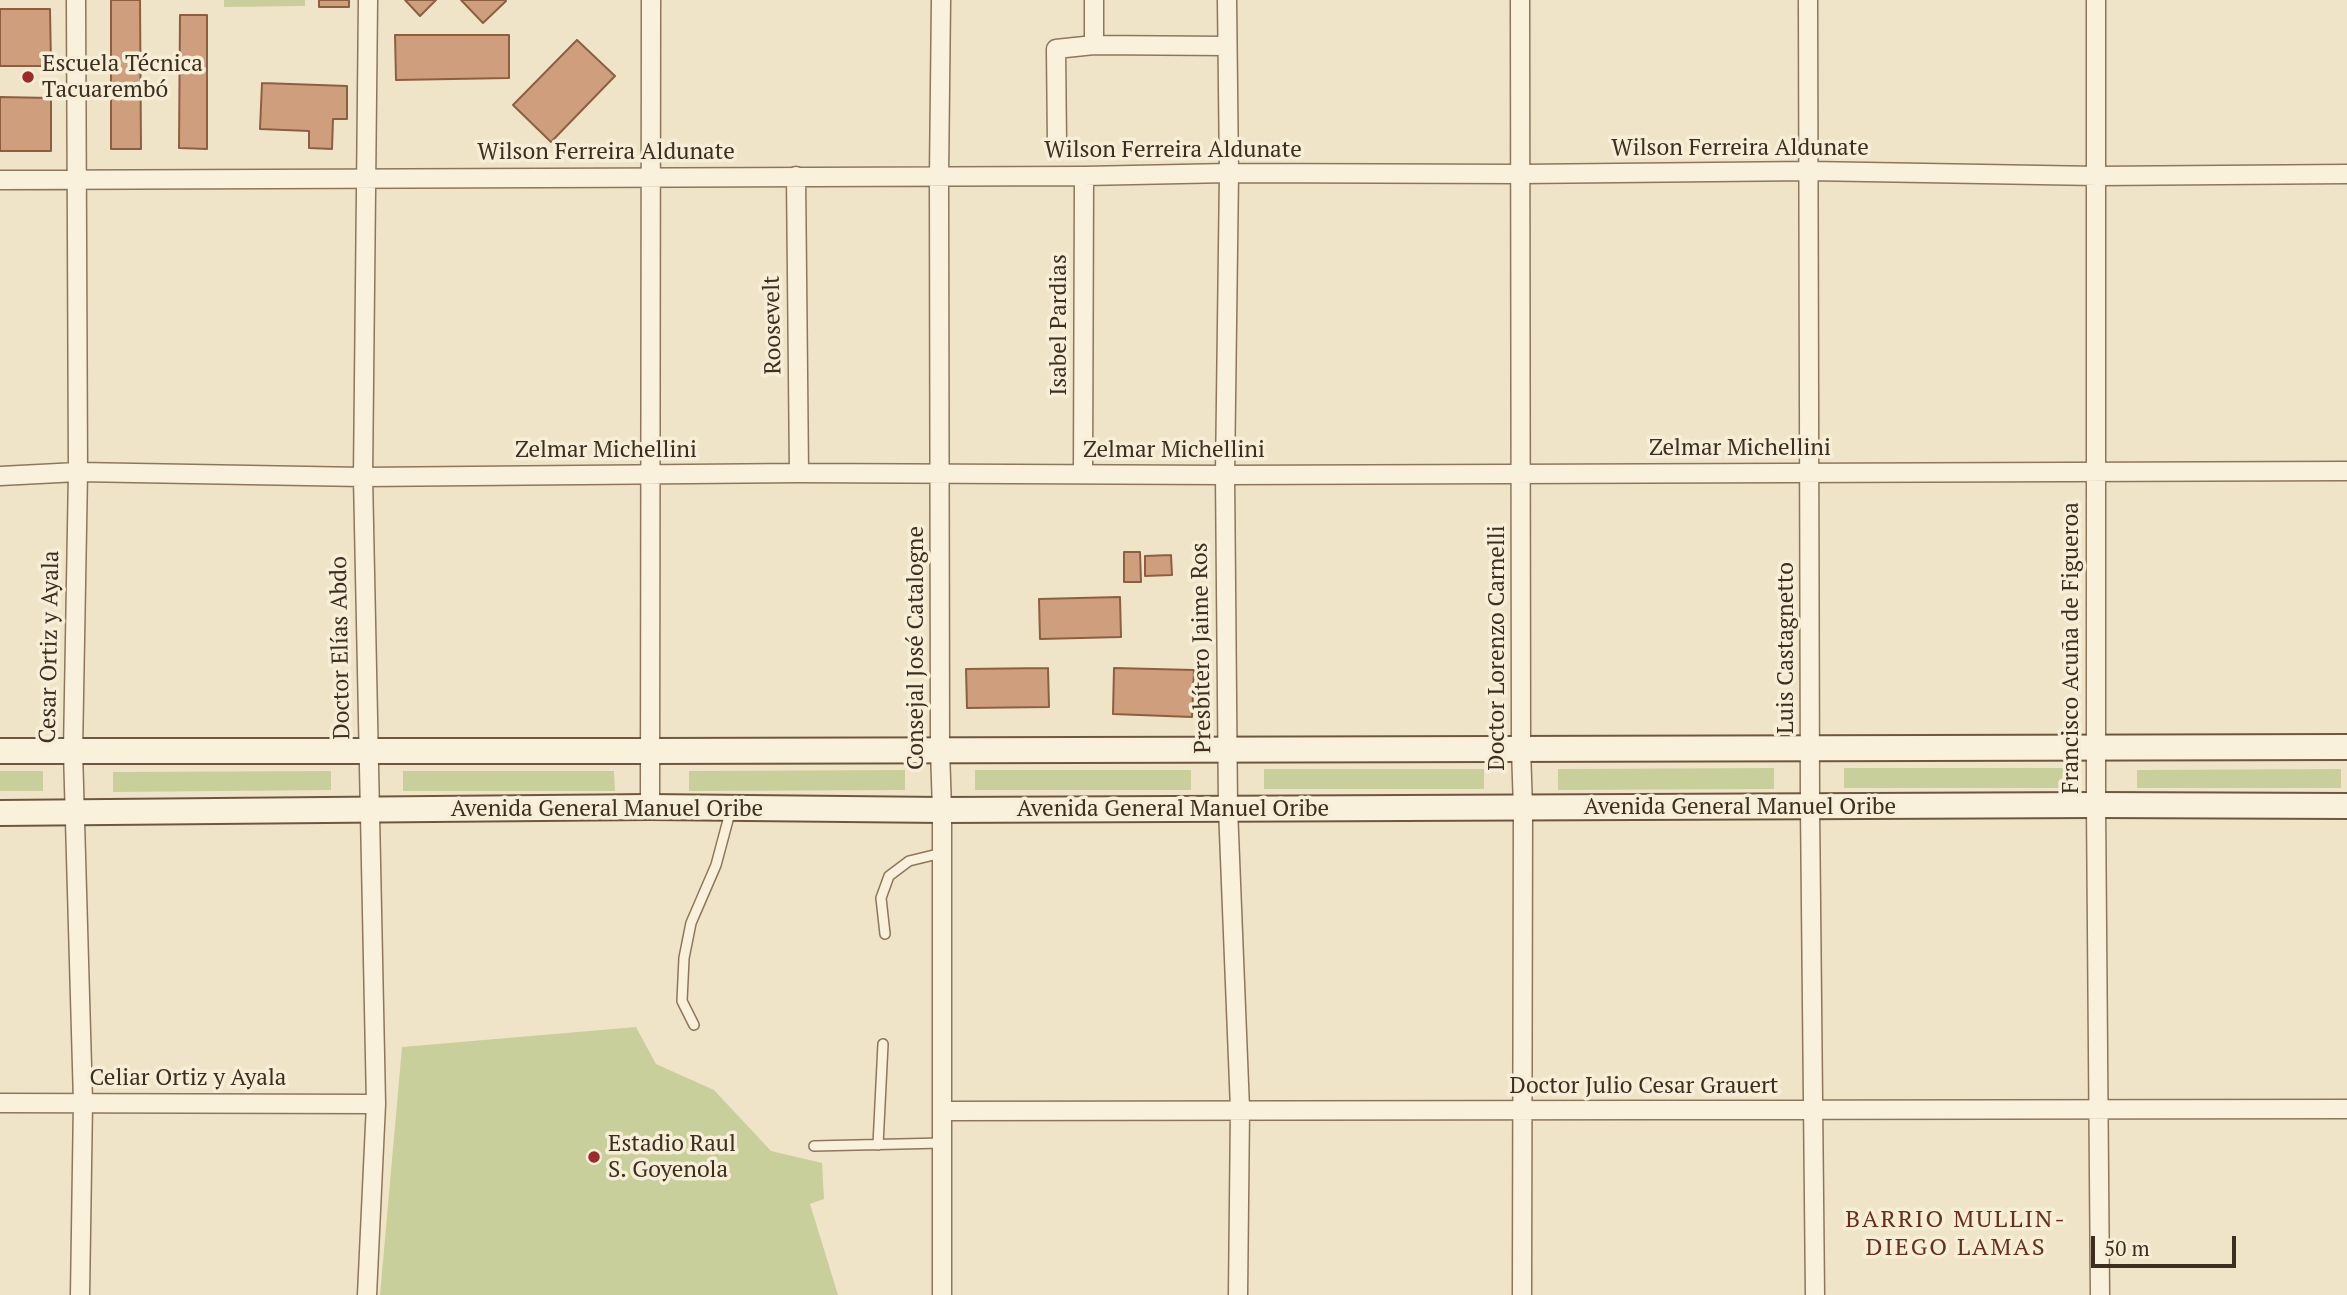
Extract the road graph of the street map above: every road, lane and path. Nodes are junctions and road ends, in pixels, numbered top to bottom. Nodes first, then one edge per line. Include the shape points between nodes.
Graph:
1 (76, 0) edge
2 (368, 0) edge
3 (651, 0) edge
4 (941, 0) edge
5 (1094, 0) edge
6 (1227, 0) edge
7 (1520, 0) edge
8 (1808, 0) edge
9 (2095, 0) edge
10 (1094, 45) junction
11 (1227, 46) junction
12 (1057, 144) dead end
13 (1809, 171) junction
14 (1229, 173) junction
15 (1522, 174) junction
16 (2347, 174) edge
17 (939, 175) junction
18 (650, 176) junction
19 (796, 176) junction
20 (1084, 176) junction
21 (2097, 176) junction
22 (364, 178) junction
23 (0, 180) edge
24 (75, 181) junction
25 (2347, 471) edge
26 (78, 472) junction
27 (1810, 472) junction
28 (2095, 472) junction
29 (799, 473) junction
30 (1521, 473) junction
31 (1083, 474) junction
32 (651, 475) junction
33 (939, 475) junction
34 (1225, 475) junction
35 (0, 476) edge
36 (363, 477) junction
37 (2347, 747) edge
38 (1229, 748) junction
39 (2096, 748) junction
40 (1521, 749) junction
41 (1810, 749) junction
42 (940, 750) junction
43 (0, 751) edge
44 (73, 751) junction
45 (651, 751) junction
46 (367, 752) junction
47 (2096, 805) junction
48 (2347, 806) edge
49 (650, 807) junction
50 (1810, 807) junction
51 (731, 808) junction
52 (1227, 808) junction
53 (1524, 808) junction
54 (370, 810) junction
55 (942, 810) junction
56 (0, 813) edge
57 (73, 813) junction
58 (942, 853) junction
59 (885, 933) dead end
60 (694, 1025) dead end
61 (883, 1044) dead end
62 (83, 1102) junction
63 (0, 1103) edge
64 (376, 1104) junction
65 (1240, 1109) junction
66 (2098, 1109) junction
67 (2347, 1109) edge
68 (1524, 1110) junction
69 (942, 1111) junction
70 (1814, 1111) junction
71 (942, 1143) junction
72 (878, 1145) junction
73 (814, 1146) dead end
74 (79, 1295) edge
75 (367, 1295) edge
76 (942, 1295) edge
77 (1238, 1295) edge
78 (1522, 1295) edge
79 (1815, 1295) edge
80 (2100, 1295) edge

1 - 24 street, Cesar Ortiz y Ayala
2 - 22 street, Doctor Elías Abdo
3 - 18 street
4 - 17 street, Consejal José Catalogne
5 - 10 street
6 - 11 street, Presbítero Jaime Ros
7 - 15 street, Doctor Lorenzo Carnelli
8 - 13 street, Luis Castagnetto
9 - 21 street, Francisco Acuña de Figueroa
10 - 11 street
10 - 12 street via 1056,48
11 - 14 street, Presbítero Jaime Ros
13 - 15 street, Wilson Ferreira Aldunate
13 - 21 street, Wilson Ferreira Aldunate
13 - 27 street, Luis Castagnetto
14 - 15 street, Wilson Ferreira Aldunate
14 - 20 street, Wilson Ferreira Aldunate
14 - 34 street, Presbítero Jaime Ros
15 - 30 street, Doctor Lorenzo Carnelli
16 - 21 street, Wilson Ferreira Aldunate
17 - 19 street, Wilson Ferreira Aldunate
17 - 20 street, Wilson Ferreira Aldunate
17 - 33 street, Consejal José Catalogne
18 - 19 street, Wilson Ferreira Aldunate
18 - 22 street, Wilson Ferreira Aldunate
18 - 32 street
19 - 29 street, Roosevelt
20 - 31 street, Isabel Pardias
21 - 28 street, Francisco Acuña de Figueroa
22 - 24 street, Wilson Ferreira Aldunate
22 - 36 street, Doctor Elías Abdo
23 - 24 street, Wilson Ferreira Aldunate
24 - 26 street, Cesar Ortiz y Ayala
25 - 28 street, Zelmar Michellini
26 - 35 street, Zelmar Michellini
26 - 36 street, Zelmar Michellini
26 - 44 street, Cesar Ortiz y Ayala
27 - 28 street, Zelmar Michellini
27 - 30 street, Zelmar Michellini
27 - 41 street, Luis Castagnetto
28 - 39 street, Francisco Acuña de Figueroa
29 - 32 street, Zelmar Michellini
29 - 33 street, Zelmar Michellini
30 - 34 street, Zelmar Michellini
30 - 40 street, Doctor Lorenzo Carnelli
31 - 33 street, Zelmar Michellini
31 - 34 street, Zelmar Michellini
32 - 36 street, Zelmar Michellini
32 - 45 street
33 - 42 street, Consejal José Catalogne
34 - 38 street, Presbítero Jaime Ros
36 - 46 street, Doctor Elías Abdo
37 - 39 main road
38 - 40 main road
38 - 42 main road
38 - 52 street, Presbítero Jaime Ros
39 - 41 main road
39 - 47 street, Francisco Acuña de Figueroa
40 - 41 main road
40 - 53 street, Doctor Lorenzo Carnelli
41 - 50 street, Luis Castagnetto
42 - 45 main road
42 - 55 street, Consejal José Catalogne
43 - 44 main road
44 - 46 main road
44 - 57 street, Cesar Ortiz y Ayala
45 - 46 main road
45 - 49 street
46 - 54 street, Doctor Elías Abdo
47 - 48 main road, Avenida General Manuel Oribe
47 - 50 main road, Avenida General Manuel Oribe
47 - 66 street, Francisco Acuña de Figueroa
49 - 51 main road, Avenida General Manuel Oribe
49 - 54 main road, Avenida General Manuel Oribe
50 - 53 main road, Avenida General Manuel Oribe
50 - 70 street, Luis Castagnetto
51 - 55 main road, Avenida General Manuel Oribe
51 - 60 lane via 716,864 691,923 684,958 682,1001
52 - 53 main road, Avenida General Manuel Oribe
52 - 55 main road, Avenida General Manuel Oribe
52 - 65 street, Presbítero Jaime Ros
53 - 68 street, Doctor Lorenzo Carnelli
54 - 57 main road, Avenida General Manuel Oribe
54 - 64 street, Doctor Elías Abdo
55 - 58 street, Consejal José Catalogne
56 - 57 main road, Avenida General Manuel Oribe
57 - 62 street, Cesar Ortiz y Ayala
58 - 59 lane via 909,861 889,876 881,898
58 - 69 street, Consejal José Catalogne
61 - 72 lane
62 - 63 street, Celiar Ortiz y Ayala
62 - 64 street, Celiar Ortiz y Ayala
62 - 74 street, Cesar Ortiz y Ayala
64 - 75 street, Doctor Elías Abdo
65 - 68 street, Doctor Julio Cesar Grauert
65 - 69 street, Doctor Julio Cesar Grauert
65 - 77 street, Presbítero Jaime Ros
66 - 67 street, Doctor Julio Cesar Grauert
66 - 70 street, Doctor Julio Cesar Grauert
66 - 80 street, Francisco Acuña de Figueroa
68 - 70 street, Doctor Julio Cesar Grauert
68 - 78 street, Doctor Lorenzo Carnelli
69 - 71 street, Consejal José Catalogne
70 - 79 street, Luis Castagnetto
71 - 72 lane
71 - 76 street, Consejal José Catalogne
72 - 73 lane

